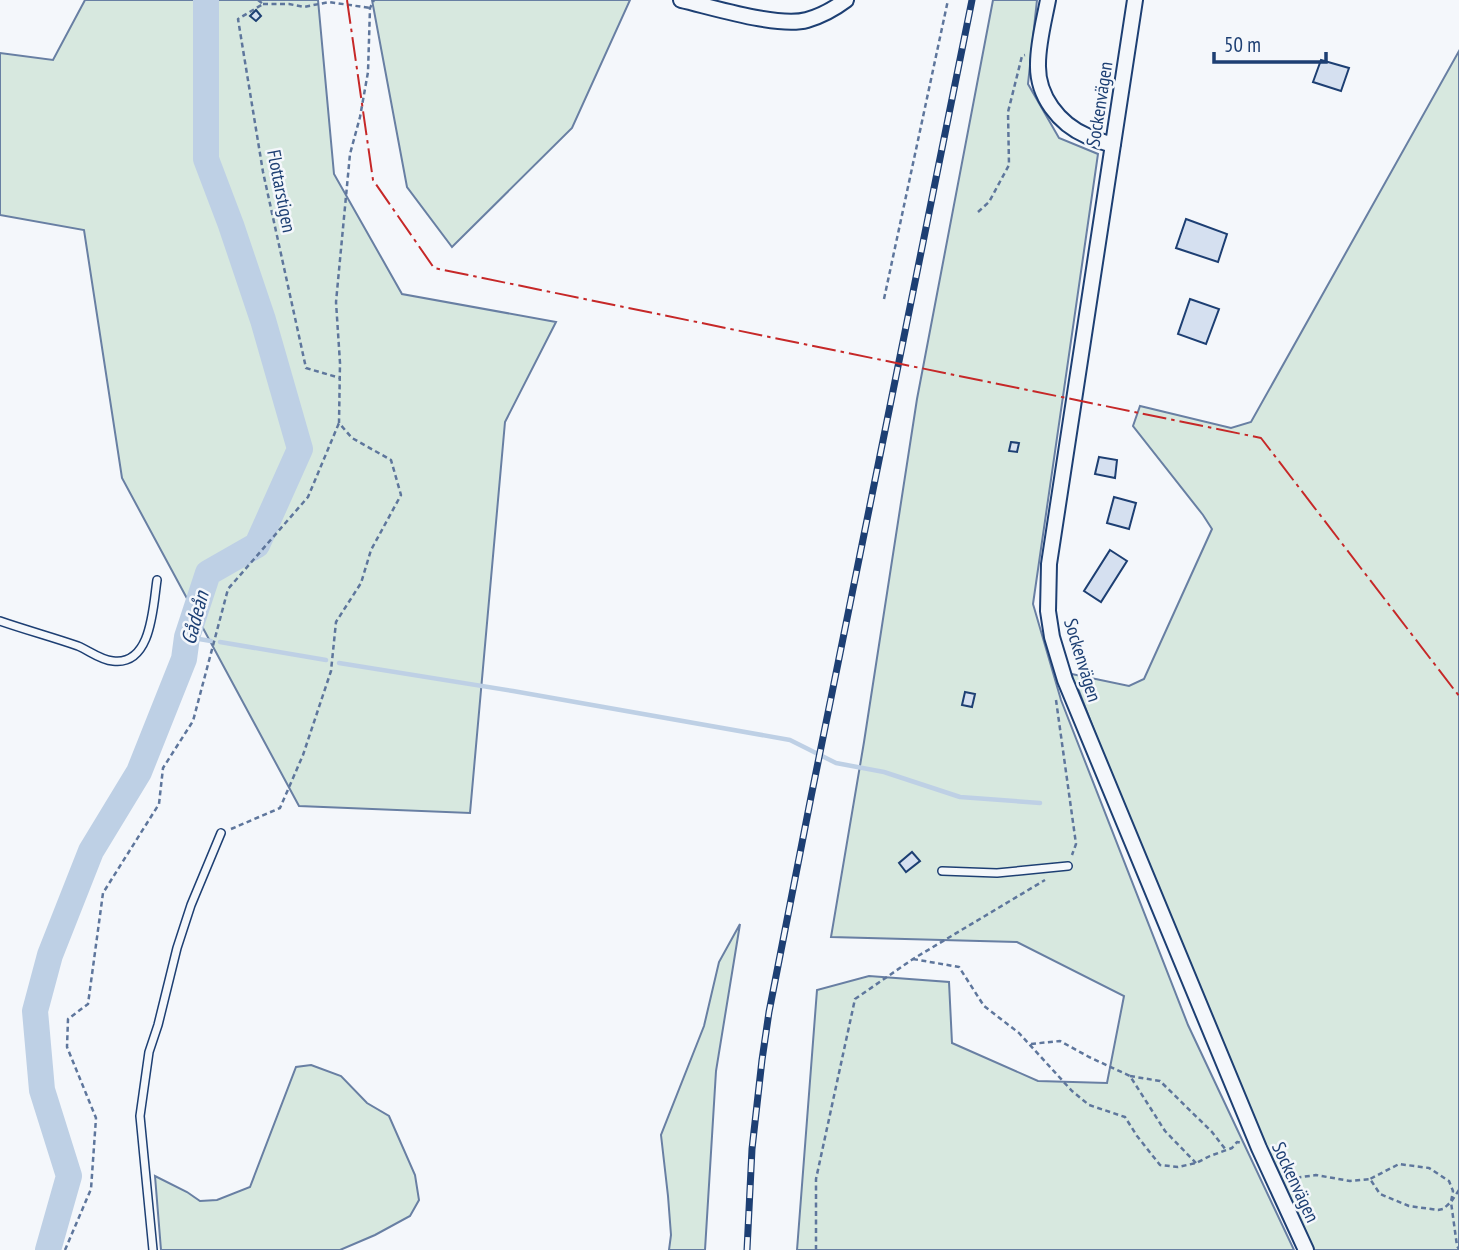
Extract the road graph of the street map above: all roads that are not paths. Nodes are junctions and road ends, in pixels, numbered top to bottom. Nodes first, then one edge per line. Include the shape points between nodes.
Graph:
1 (681, 0) edge
2 (846, 0) edge
3 (1048, 0) edge
4 (1135, 0) edge
5 (1112, 145) junction
6 (157, 580) dead end
7 (0, 621) edge
8 (221, 833) road end
9 (1068, 866) road end
10 (942, 871) dead end
11 (153, 1250) edge
12 (1306, 1250) edge

1 - 2 street via 792,22 826,13
3 - 5 street via 1038,66 1046,99 1067,124
4 - 5 street, Sockenvägen
5 - 12 street, Sockenvägen via 1049,564 1052,637 1065,680 1259,1148
6 - 7 lane via 150,630 143,646 121,662
8 - 11 lane via 191,905 149,1052 141,1116
9 - 10 lane via 997,873

